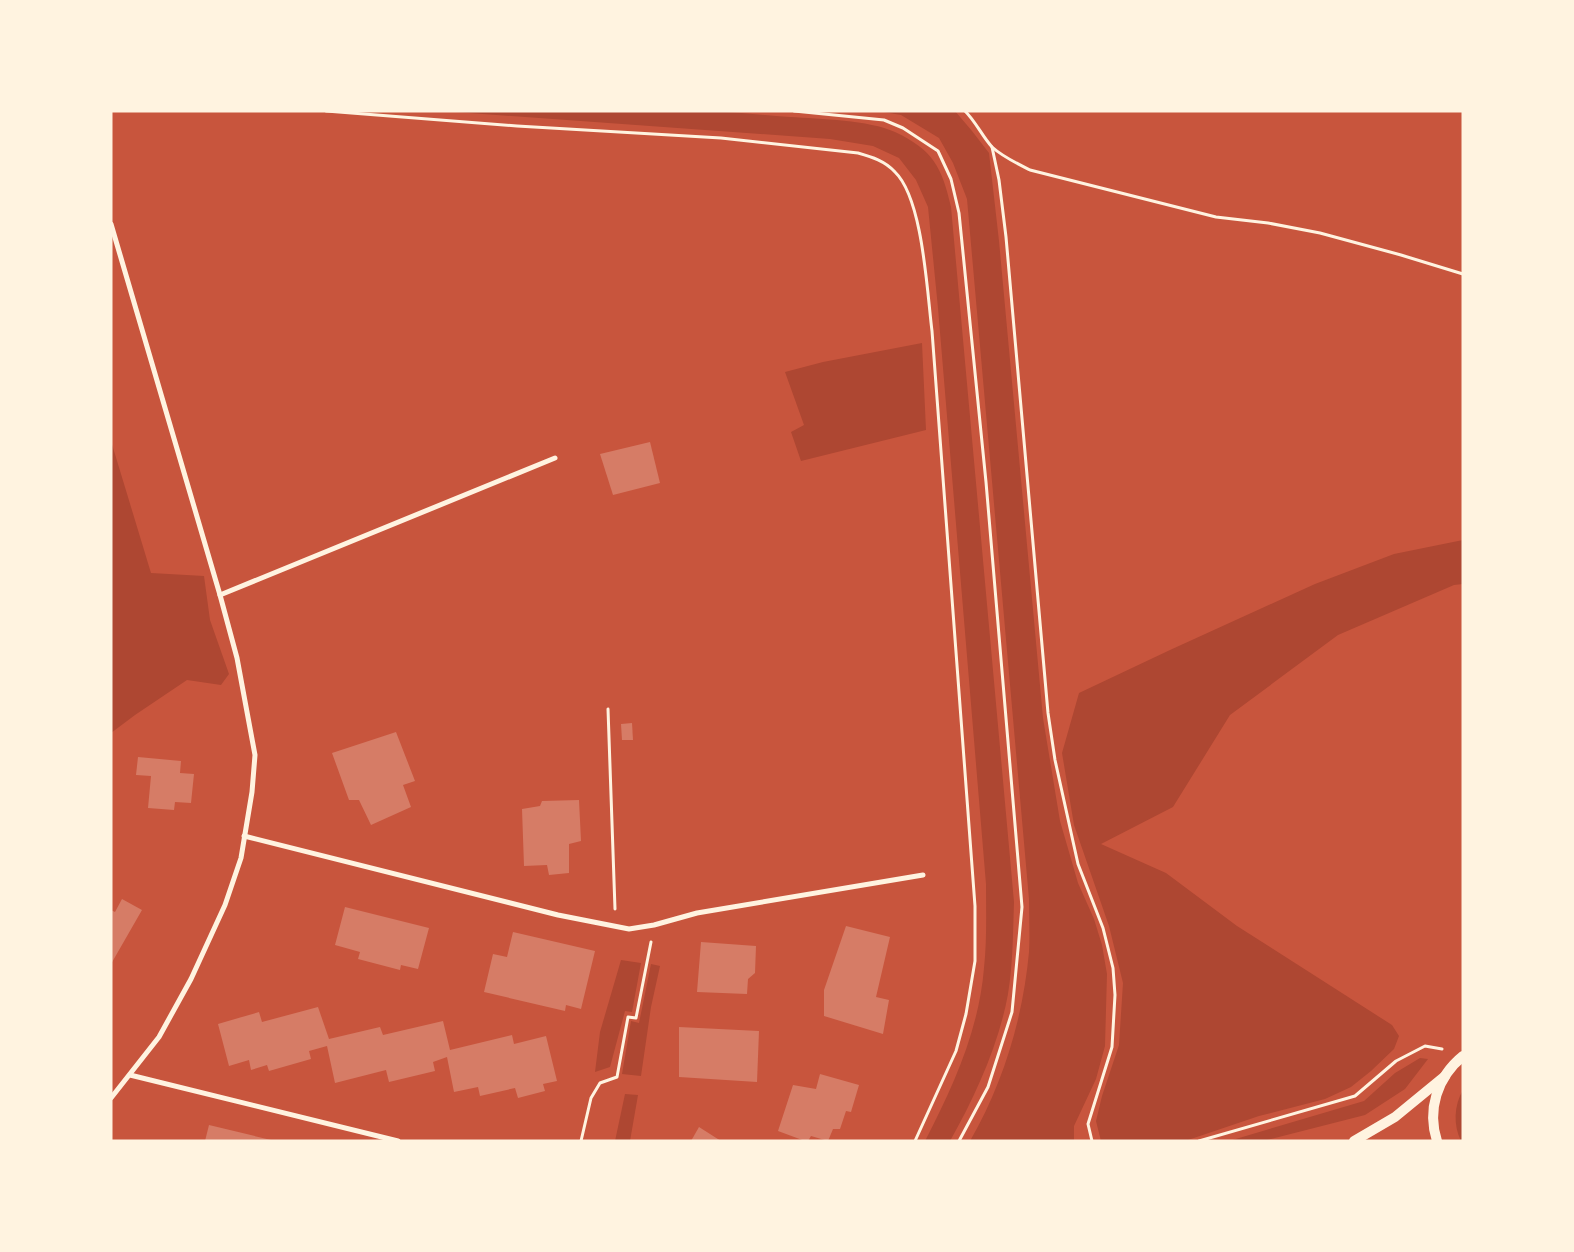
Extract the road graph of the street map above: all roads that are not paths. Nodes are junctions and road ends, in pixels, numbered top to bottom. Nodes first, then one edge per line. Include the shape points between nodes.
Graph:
1 (111, 224) edge
2 (555, 458) dead end
3 (220, 595) junction
4 (244, 836) junction
5 (923, 874) dead end
6 (1460, 1059) edge
7 (130, 1075) junction
8 (1445, 1076) junction
9 (111, 1098) edge
10 (398, 1141) edge
11 (1354, 1141) edge
12 (1437, 1141) edge

1 - 3 street
2 - 3 street
3 - 4 street via 237,658 255,755
4 - 5 street via 558,915 629,929
4 - 7 street via 241,858 227,898 191,979 159,1037
6 - 8 main road
7 - 9 street
7 - 10 street
8 - 11 main road via 1395,1117
8 - 12 main road via 1434,1104

